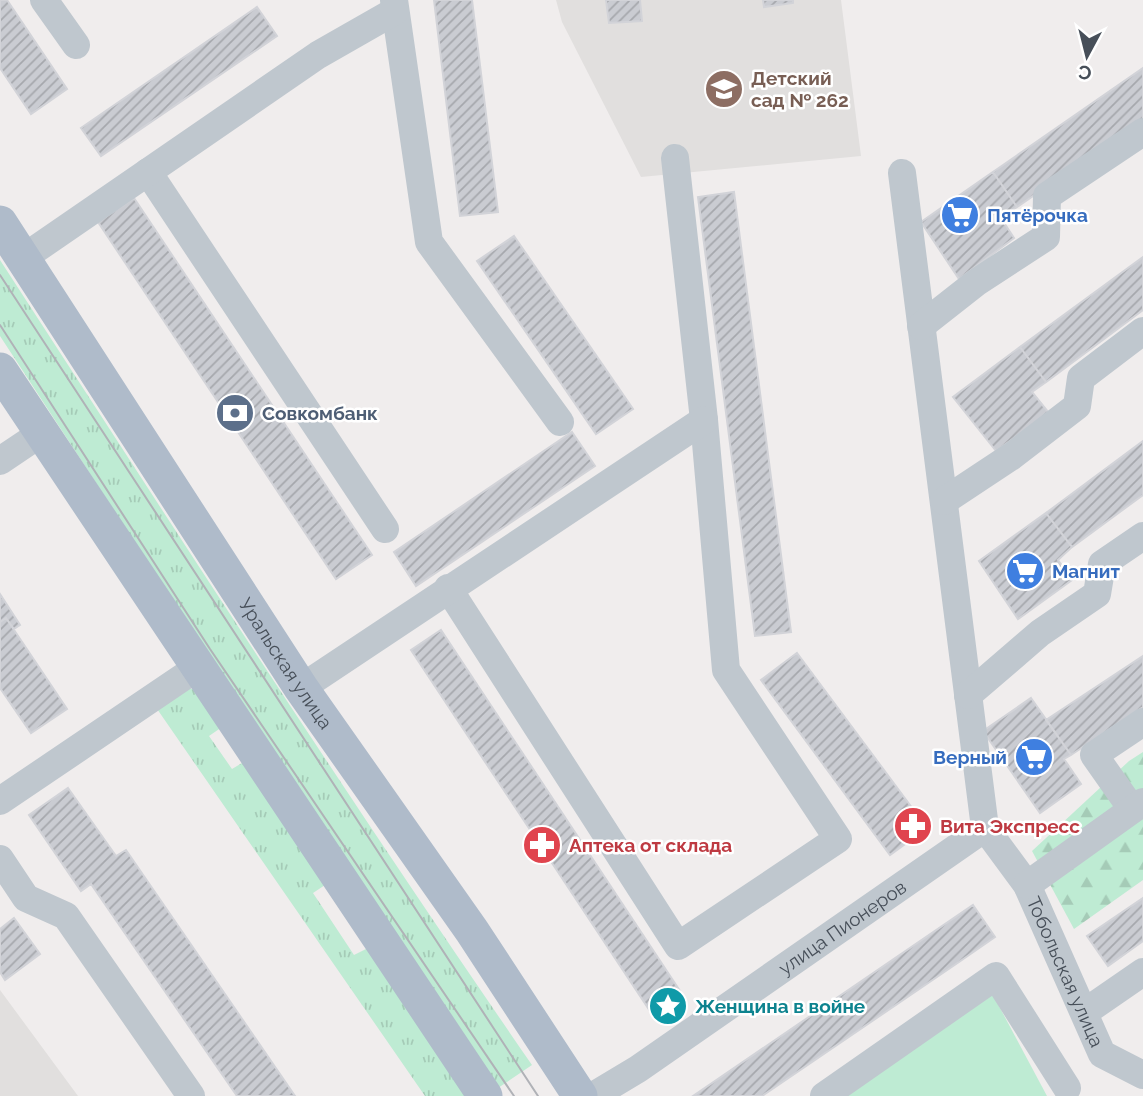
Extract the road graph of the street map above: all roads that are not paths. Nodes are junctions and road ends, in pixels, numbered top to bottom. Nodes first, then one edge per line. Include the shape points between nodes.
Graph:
1 (44, 0) edge
2 (394, 6) edge
3 (76, 45) dead end
4 (1143, 132) edge
5 (675, 158) dead end
6 (148, 172) junction
7 (902, 173) dead end
8 (0, 223) edge
9 (23, 258) junction
10 (921, 326) junction
11 (1143, 331) edge
12 (0, 370) edge
13 (704, 420) junction
14 (561, 422) dead end
15 (43, 432) junction
16 (0, 460) edge
17 (944, 501) junction
18 (385, 529) dead end
19 (1143, 536) edge
20 (448, 588) junction
21 (198, 667) junction
22 (301, 688) junction
23 (968, 695) junction
24 (1143, 722) edge
25 (0, 801) edge
26 (1138, 806) edge
27 (985, 828) junction
28 (0, 859) edge
29 (1027, 885) junction
30 (1143, 972) edge
31 (1084, 1012) junction
32 (1143, 1075) edge
33 (1067, 1088) dead end
34 (191, 1096) edge
35 (485, 1096) edge
36 (580, 1096) edge
37 (593, 1096) edge
38 (824, 1096) edge

1 - 3 street
2 - 6 street
2 - 14 street via 429,243
4 - 10 street via 1046,196 1046,236
5 - 13 street
6 - 9 street
6 - 18 street
7 - 10 street
8 - 9 main road, Уральская улица
9 - 22 main road, Уральская улица
10 - 17 street
11 - 17 street via 1081,378 1077,406
12 - 15 main road
13 - 20 street
13 - 20 street via 726,670 838,839 828,848 678,946
15 - 16 street
15 - 21 main road
17 - 23 street
19 - 23 street via 1102,564 1097,594 1040,633
20 - 22 street
21 - 25 street
21 - 35 main road
22 - 36 main road, Уральская улица via 472,931
23 - 27 street
24 - 26 street via 1094,755
26 - 29 street
27 - 29 street, Тобольская улица
27 - 37 street, улица Пионеров
28 - 34 street via 26,898 66,916
29 - 31 street, Тобольская улица
30 - 31 street
31 - 32 street, Тобольская улица via 1102,1054
33 - 38 street via 996,976

